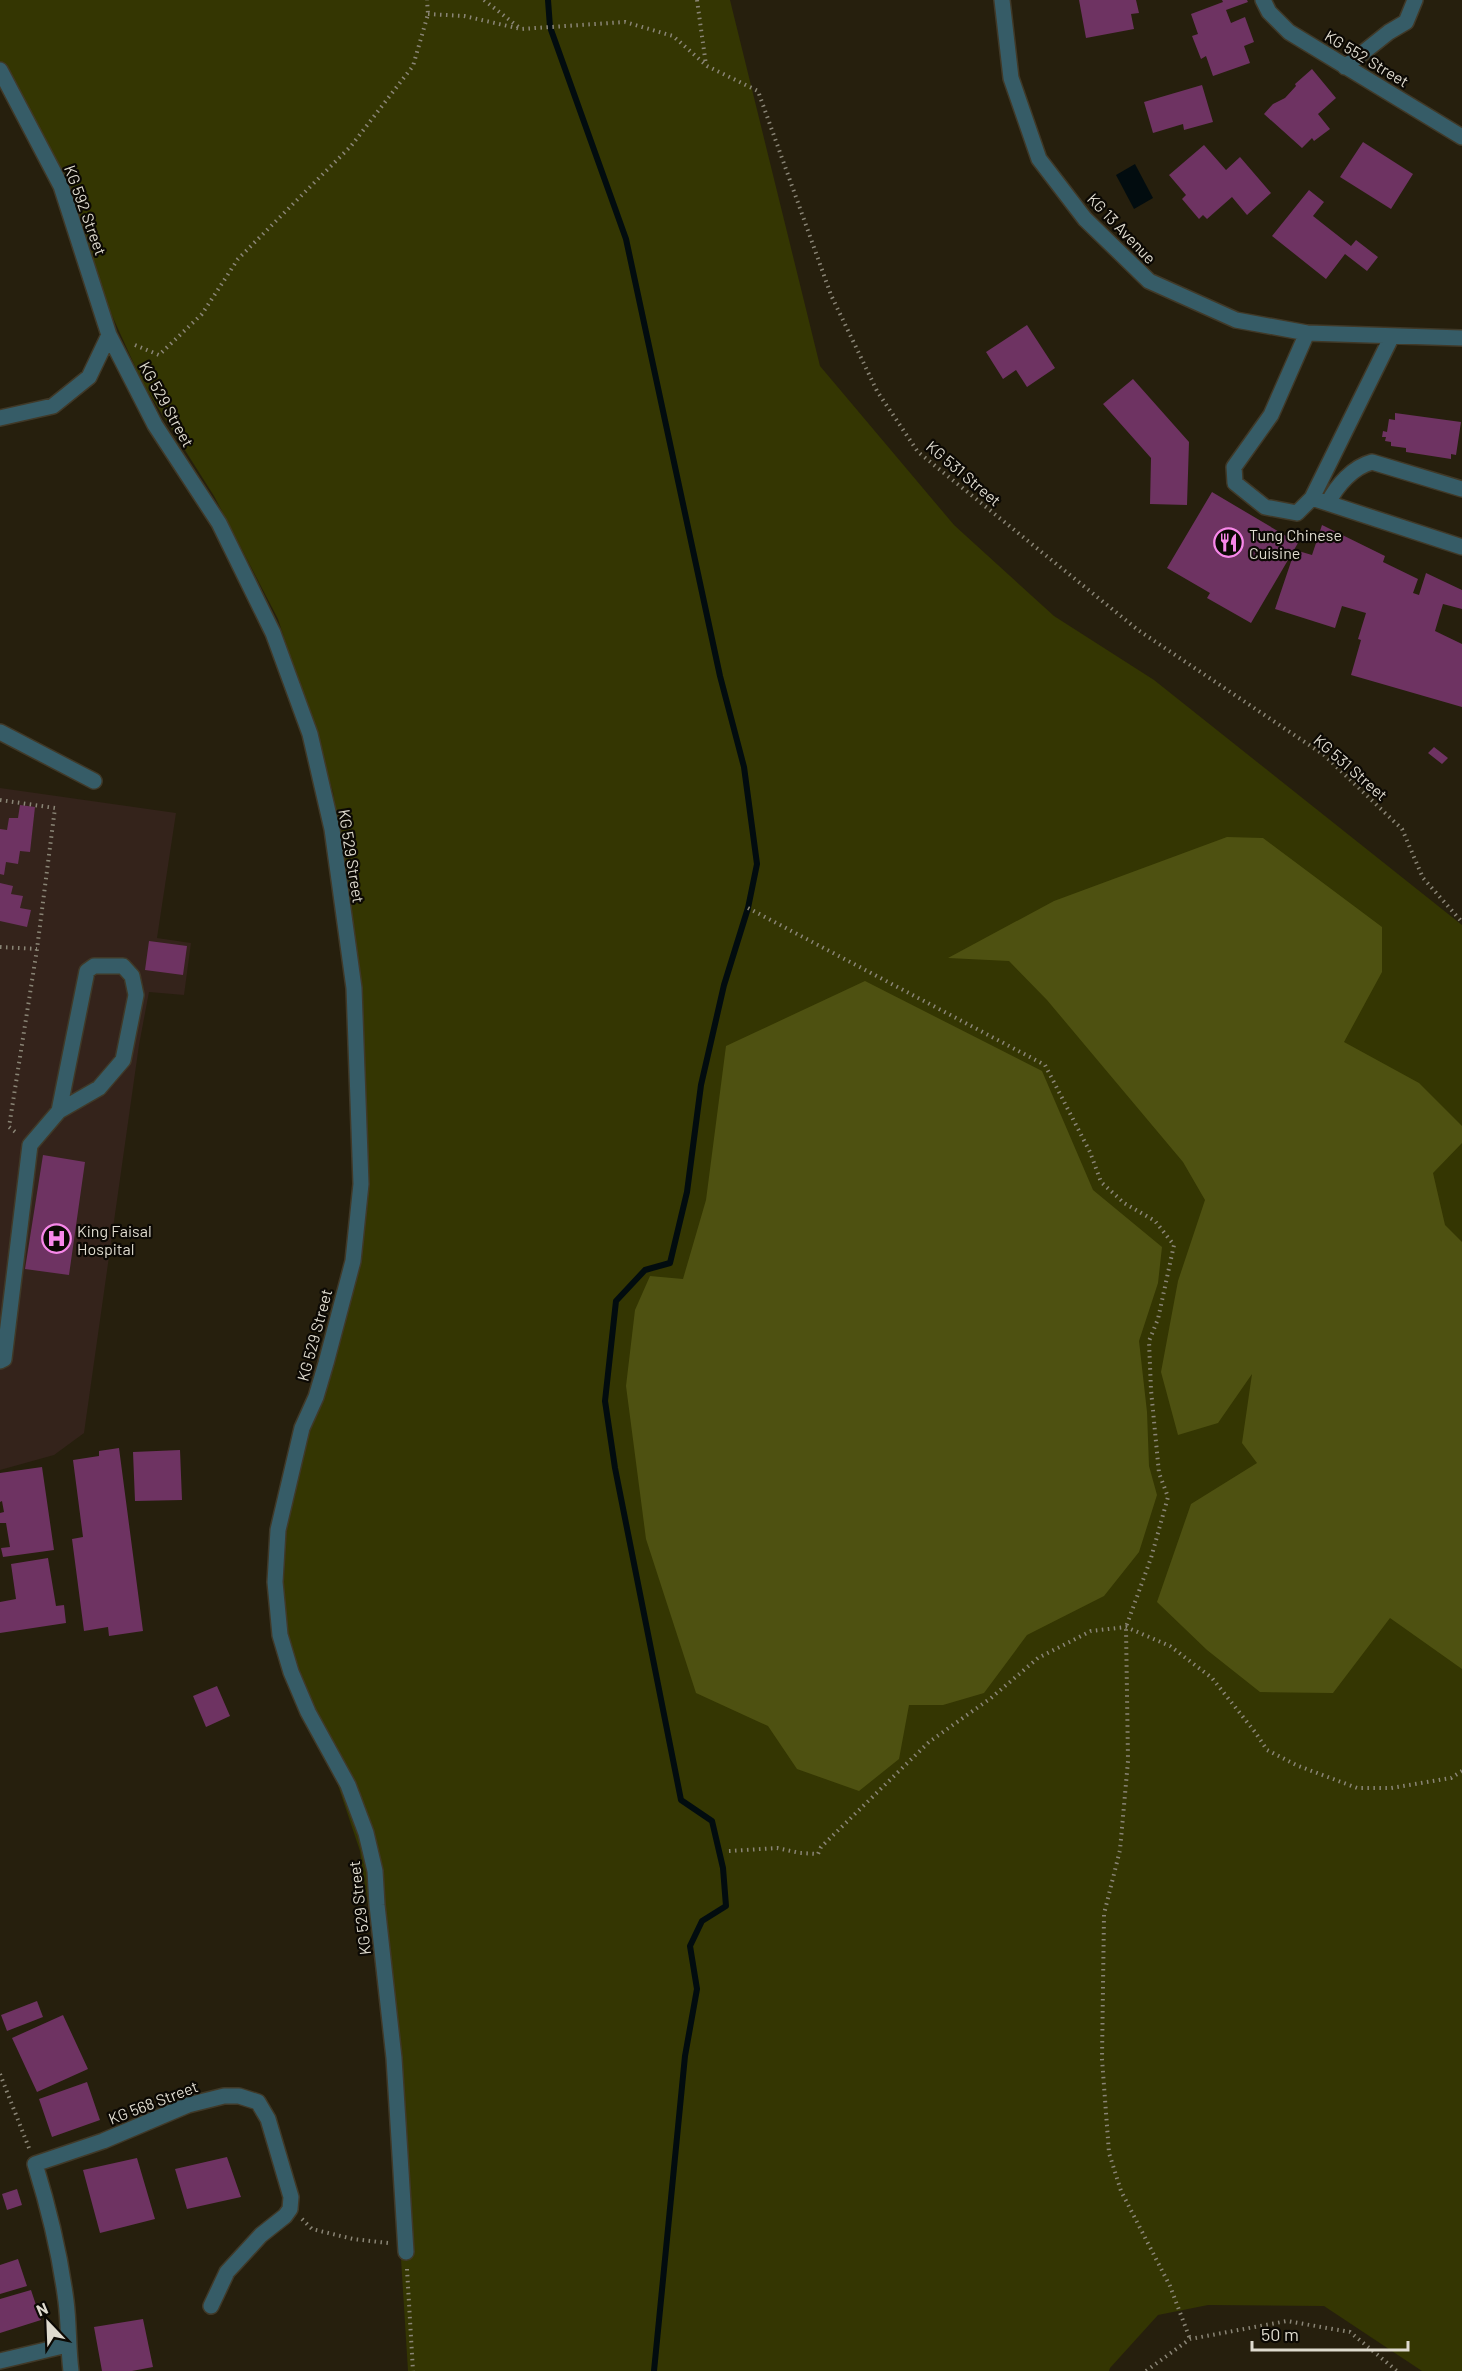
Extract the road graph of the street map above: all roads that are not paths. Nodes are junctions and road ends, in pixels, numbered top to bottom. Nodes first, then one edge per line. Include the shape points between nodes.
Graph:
1 (1002, 0) edge
2 (1263, 0) edge
3 (1415, 0) edge
4 (1345, 67) junction
5 (0, 70) edge
6 (1462, 137) edge
7 (1307, 333) junction
8 (109, 335) junction
9 (1392, 336) junction
10 (1462, 338) edge
11 (0, 418) edge
12 (1462, 489) edge
13 (1312, 498) junction
14 (1328, 503) junction
15 (1462, 547) edge
16 (0, 732) edge
17 (94, 781) dead end
18 (59, 1111) junction
19 (0, 1360) edge
20 (406, 2252) road end
21 (211, 2306) dead end
22 (67, 2345) junction
23 (0, 2361) edge
24 (71, 2371) edge

1 - 7 street, KG 13 Avenue via 1011,78 1040,159 1085,219 1149,281 1236,320
2 - 4 street, KG 552 Street via 1289,32
3 - 4 street via 1407,22
4 - 6 street, KG 552 Street
5 - 8 street, KG 592 Street via 62,186
7 - 9 street, KG 13 Avenue
7 - 13 street via 1271,415 1234,467 1235,483 1265,507 1297,513
8 - 11 street via 89,377 53,406
8 - 20 street, KG 529 Street via 155,425 219,523 273,633 310,734 332,829 354,988 361,1184 353,1261 316,1397 302,1428 278,1530 275,1582 280,1635 291,1672 348,1785 375,1871 394,2058
9 - 10 street, KG 13 Avenue
9 - 13 street
12 - 14 street via 1372,462 1360,465
13 - 14 street
14 - 15 street
16 - 17 street
18 - 18 street via 99,1088 123,1060 136,995 132,976 123,966 94,966 87,971
18 - 19 street via 30,1145 4,1359
21 - 22 street, KG 568 Street via 228,2272 290,2209 291,2197 268,2119 258,2102 239,2096 188,2105 103,2141 35,2164 55,2236 66,2303
22 - 23 street
22 - 24 street

